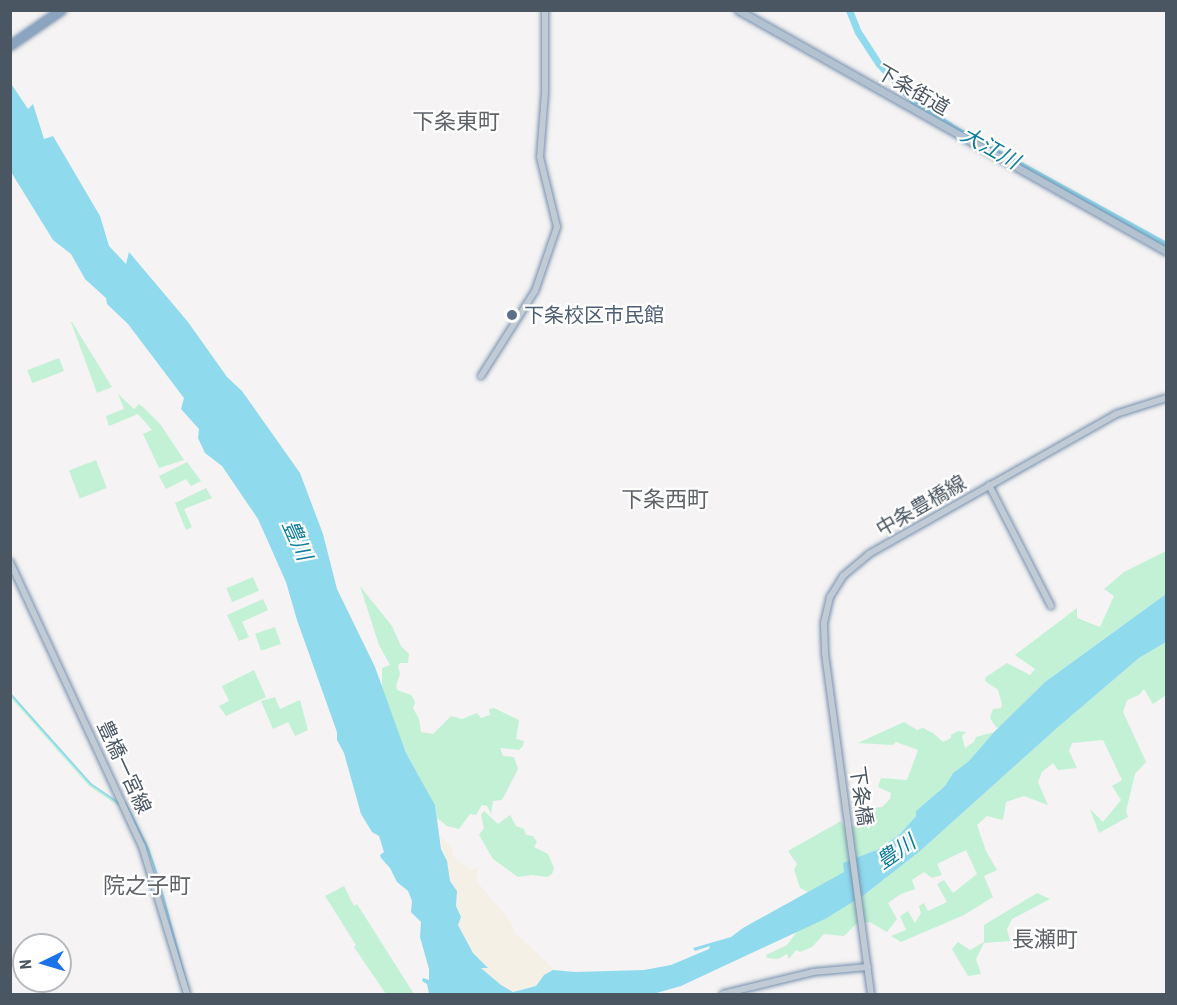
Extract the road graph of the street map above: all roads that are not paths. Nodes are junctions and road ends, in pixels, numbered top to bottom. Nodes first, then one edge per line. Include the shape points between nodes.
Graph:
1 (62, 10) edge
2 (545, 10) edge
3 (738, 10) edge
4 (10, 46) edge
5 (1167, 251) edge
6 (481, 376) dead end
7 (1167, 398) edge
8 (990, 486) junction
9 (10, 562) edge
10 (1051, 606) dead end
11 (837, 740) joint
12 (868, 967) junction
13 (187, 994) edge
14 (723, 994) edge
15 (871, 994) edge

1 - 4 highway
2 - 6 main road via 540,158 556,228 535,291
3 - 5 main road, 下条街道
7 - 8 main road, 中条豊橋線 via 1116,414
8 - 10 main road
8 - 11 main road, 中条豊橋線 via 869,554 836,587 826,610 823,636
9 - 13 main road, 豊橋一宮線 via 147,858
11 - 12 main road, 下条橋
12 - 14 main road via 813,972
12 - 15 main road

